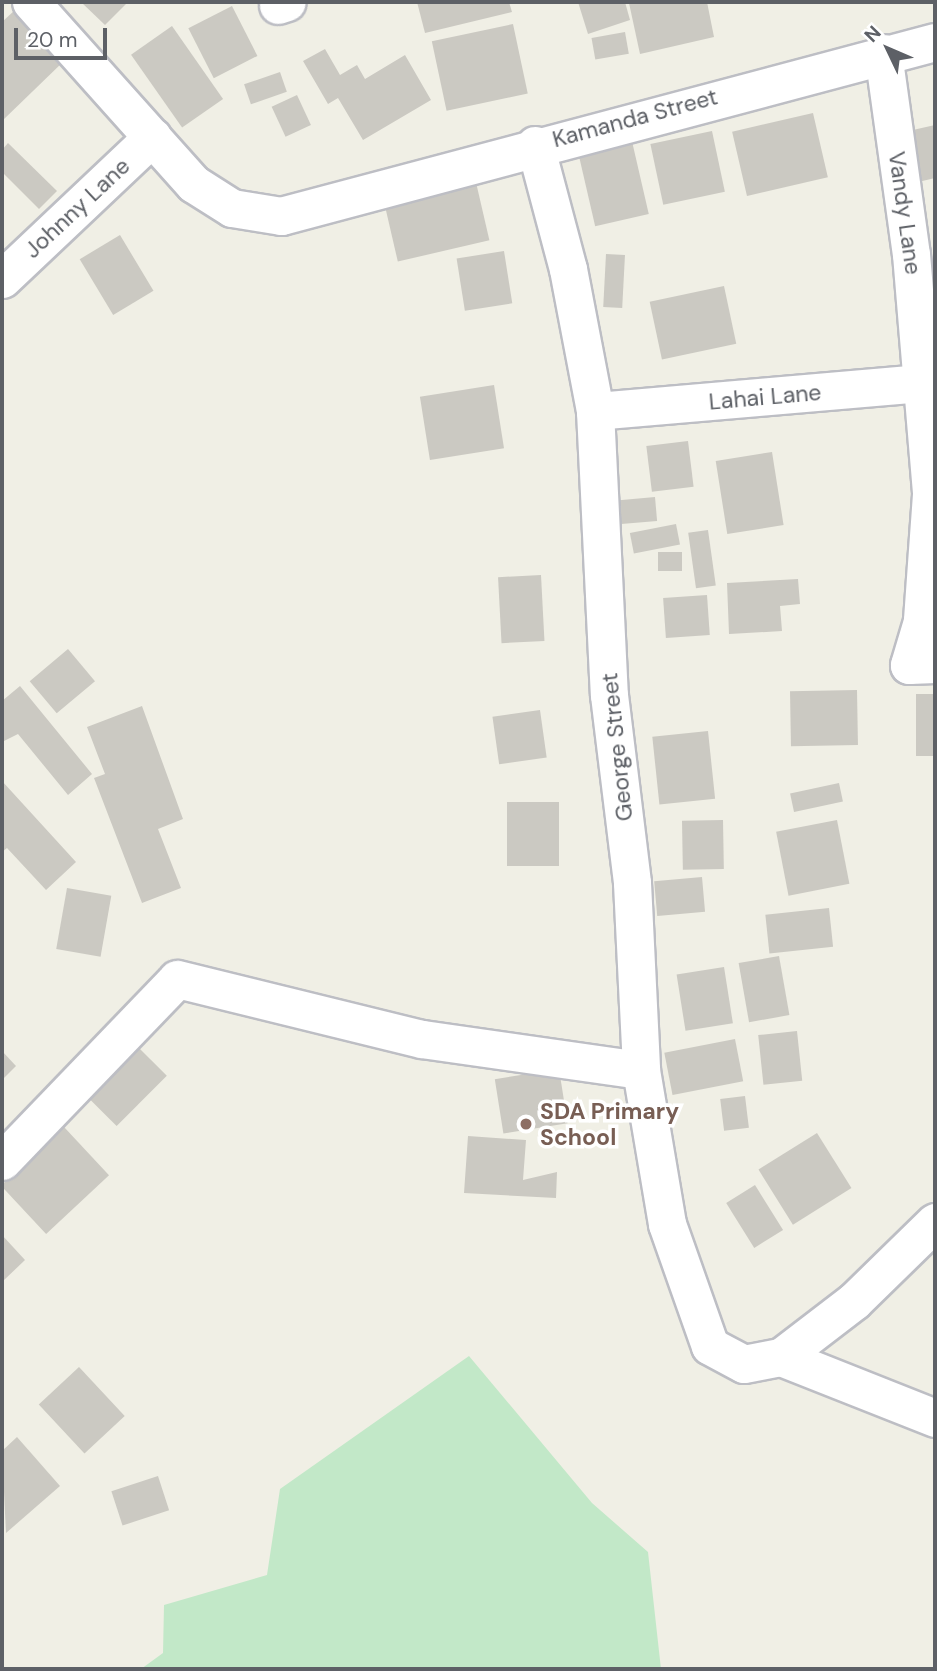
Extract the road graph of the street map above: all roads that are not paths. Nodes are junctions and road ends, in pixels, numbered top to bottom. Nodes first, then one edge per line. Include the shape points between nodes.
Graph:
1 (31, 2) edge
2 (935, 43) edge
3 (883, 53) junction
4 (152, 137) junction
5 (535, 145) junction
6 (2, 279) edge
7 (930, 383) edge
8 (595, 411) junction
9 (922, 664) edge
10 (641, 1070) junction
11 (2, 1161) edge
12 (935, 1222) edge
13 (781, 1357) junction
14 (935, 1418) edge

1 - 4 street, Kamanda Street
2 - 3 street, Kamanda Street
3 - 5 street, Kamanda Street
3 - 7 street, Vandy Lane
4 - 5 street, Kamanda Street via 194,184 232,208 281,216
4 - 6 street, Johnny Lane
5 - 8 street, George Street via 568,269
7 - 8 street, Lahai Lane
7 - 9 street, Vandy Lane via 931,494
8 - 10 street, George Street via 609,695 632,883
10 - 11 street via 422,1039 177,979
10 - 13 street, George Street via 667,1224 710,1346 744,1364
12 - 13 street via 854,1301
13 - 14 street

